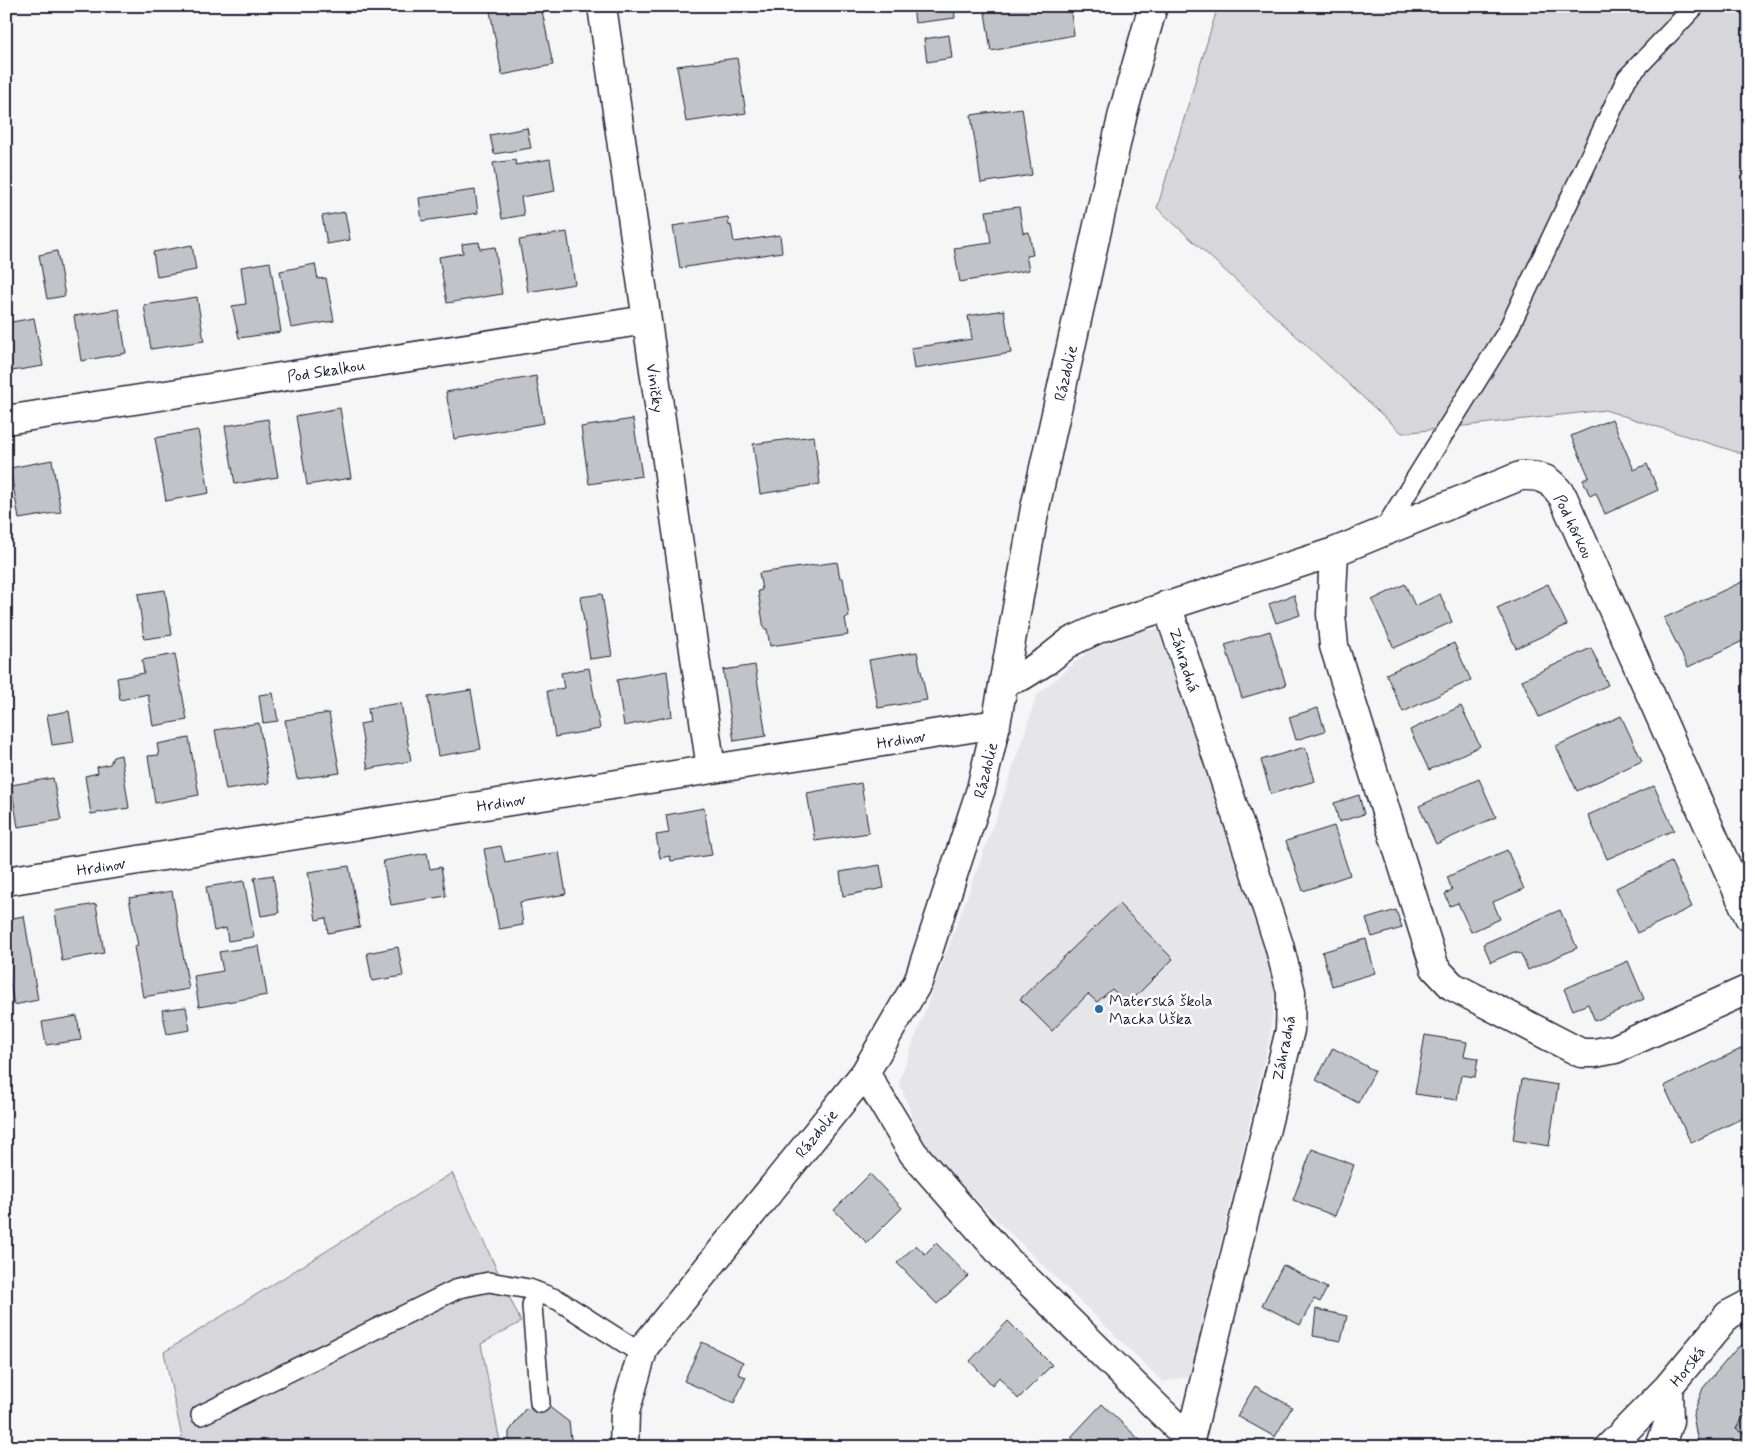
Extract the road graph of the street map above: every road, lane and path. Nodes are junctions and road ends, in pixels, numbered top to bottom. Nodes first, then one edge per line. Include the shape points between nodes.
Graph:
1 (602, 6) edge
2 (1153, 6) edge
3 (1695, 6) edge
4 (646, 320) junction
5 (6, 420) edge
6 (1382, 533) junction
7 (1334, 552) junction
8 (1167, 605) junction
9 (1004, 682) junction
10 (996, 724) junction
11 (711, 769) junction
12 (6, 880) edge
13 (1749, 917) edge
14 (1749, 989) edge
15 (865, 1073) junction
16 (535, 1291) junction
17 (1749, 1304) edge
18 (642, 1354) junction
19 (1668, 1387) junction
20 (540, 1403) dead end
21 (201, 1415) dead end
22 (1669, 1421) junction
23 (1628, 1436) edge
24 (1192, 1443) edge
25 (624, 1447) edge
26 (1609, 1447) edge
27 (1660, 1447) edge
28 (1680, 1447) edge

1 - 4 street, Viničky
2 - 9 street, Rázdolie via 1123,113 1035,508
3 - 6 lane via 1627,78 1507,332
4 - 5 street, Pod Skalkou
4 - 11 street, Viničky
6 - 7 street, Pod hôrkou
6 - 13 street, Pod hôrkou via 1520,476 1536,475 1554,485 1563,497
7 - 8 street, Pod hôrkou
7 - 14 street via 1331,614 1334,646 1435,968 1452,986 1581,1053 1615,1049
8 - 9 street, Pod hôrkou via 1070,642 1022,676
8 - 24 street, Záhradná via 1248,847 1291,992 1290,1030
9 - 10 street, Rázdolie
10 - 11 street, Hrdinov
10 - 15 street, Rázdolie via 981,789 918,982
11 - 12 street, Hrdinov
15 - 18 street, Rázdolie via 644,1347
15 - 24 street, Záhradná via 912,1153 1004,1257
16 - 18 lane via 558,1300
16 - 20 lane via 532,1306
16 - 21 lane via 489,1282 459,1288
17 - 19 street, Horská via 1728,1315
18 - 25 street, Rázdolie via 625,1412
19 - 22 street, Horská
19 - 23 street
22 - 27 street, Horská
22 - 28 street
23 - 26 street

